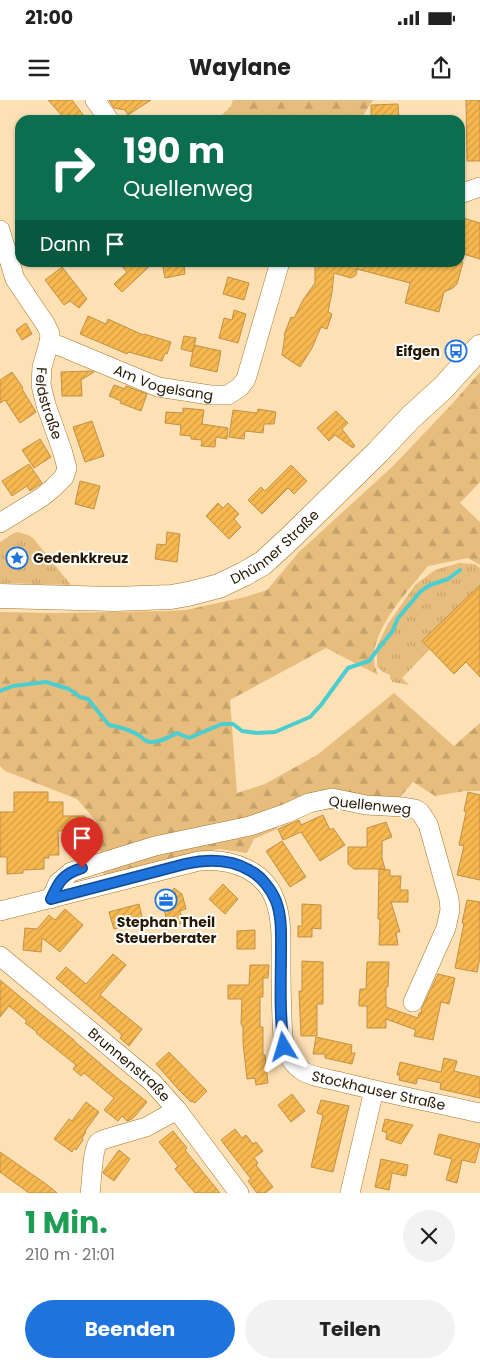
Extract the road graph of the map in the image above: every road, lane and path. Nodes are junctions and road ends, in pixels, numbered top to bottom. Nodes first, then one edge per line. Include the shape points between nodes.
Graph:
1 (95, 100) edge
2 (106, 115) edge
3 (480, 187) edge
4 (465, 192) edge
5 (0, 230) edge
6 (10, 261) edge
7 (279, 267) edge
8 (49, 343) junction
9 (480, 347) edge
10 (0, 524) edge
11 (0, 596) edge
12 (51, 899) junction
13 (0, 911) edge
14 (0, 956) edge
15 (413, 1002) dead end
16 (374, 1090) junction
17 (177, 1110) junction
18 (480, 1113) edge
19 (90, 1193) edge
20 (239, 1193) edge
21 (350, 1193) edge

1 - 2 street
3 - 4 street
5 - 6 street
6 - 8 street via 15,279 48,329
7 - 8 street, Am Vogelsang via 246,379 228,395 158,387
8 - 10 street, Feldstraße via 41,385 67,468 64,478 42,497
9 - 11 main road, Dhünner Straße via 443,388 288,540 263,563 244,574 219,586 171,597
12 - 13 street, Stockhauser Straße
12 - 15 street, Quellenweg via 58,883 71,872 155,846 250,826 309,803 332,798 415,809 428,824 450,910 446,928
12 - 16 street, Stockhauser Straße via 199,861 224,861 251,871 272,894 279,912 282,1023 287,1053 309,1074
14 - 17 street, Brunnenstraße via 152,1082
16 - 18 street, Stockhauser Straße
16 - 21 street
17 - 19 street via 146,1127 99,1142 94,1155
17 - 20 street, Brunnenstraße

